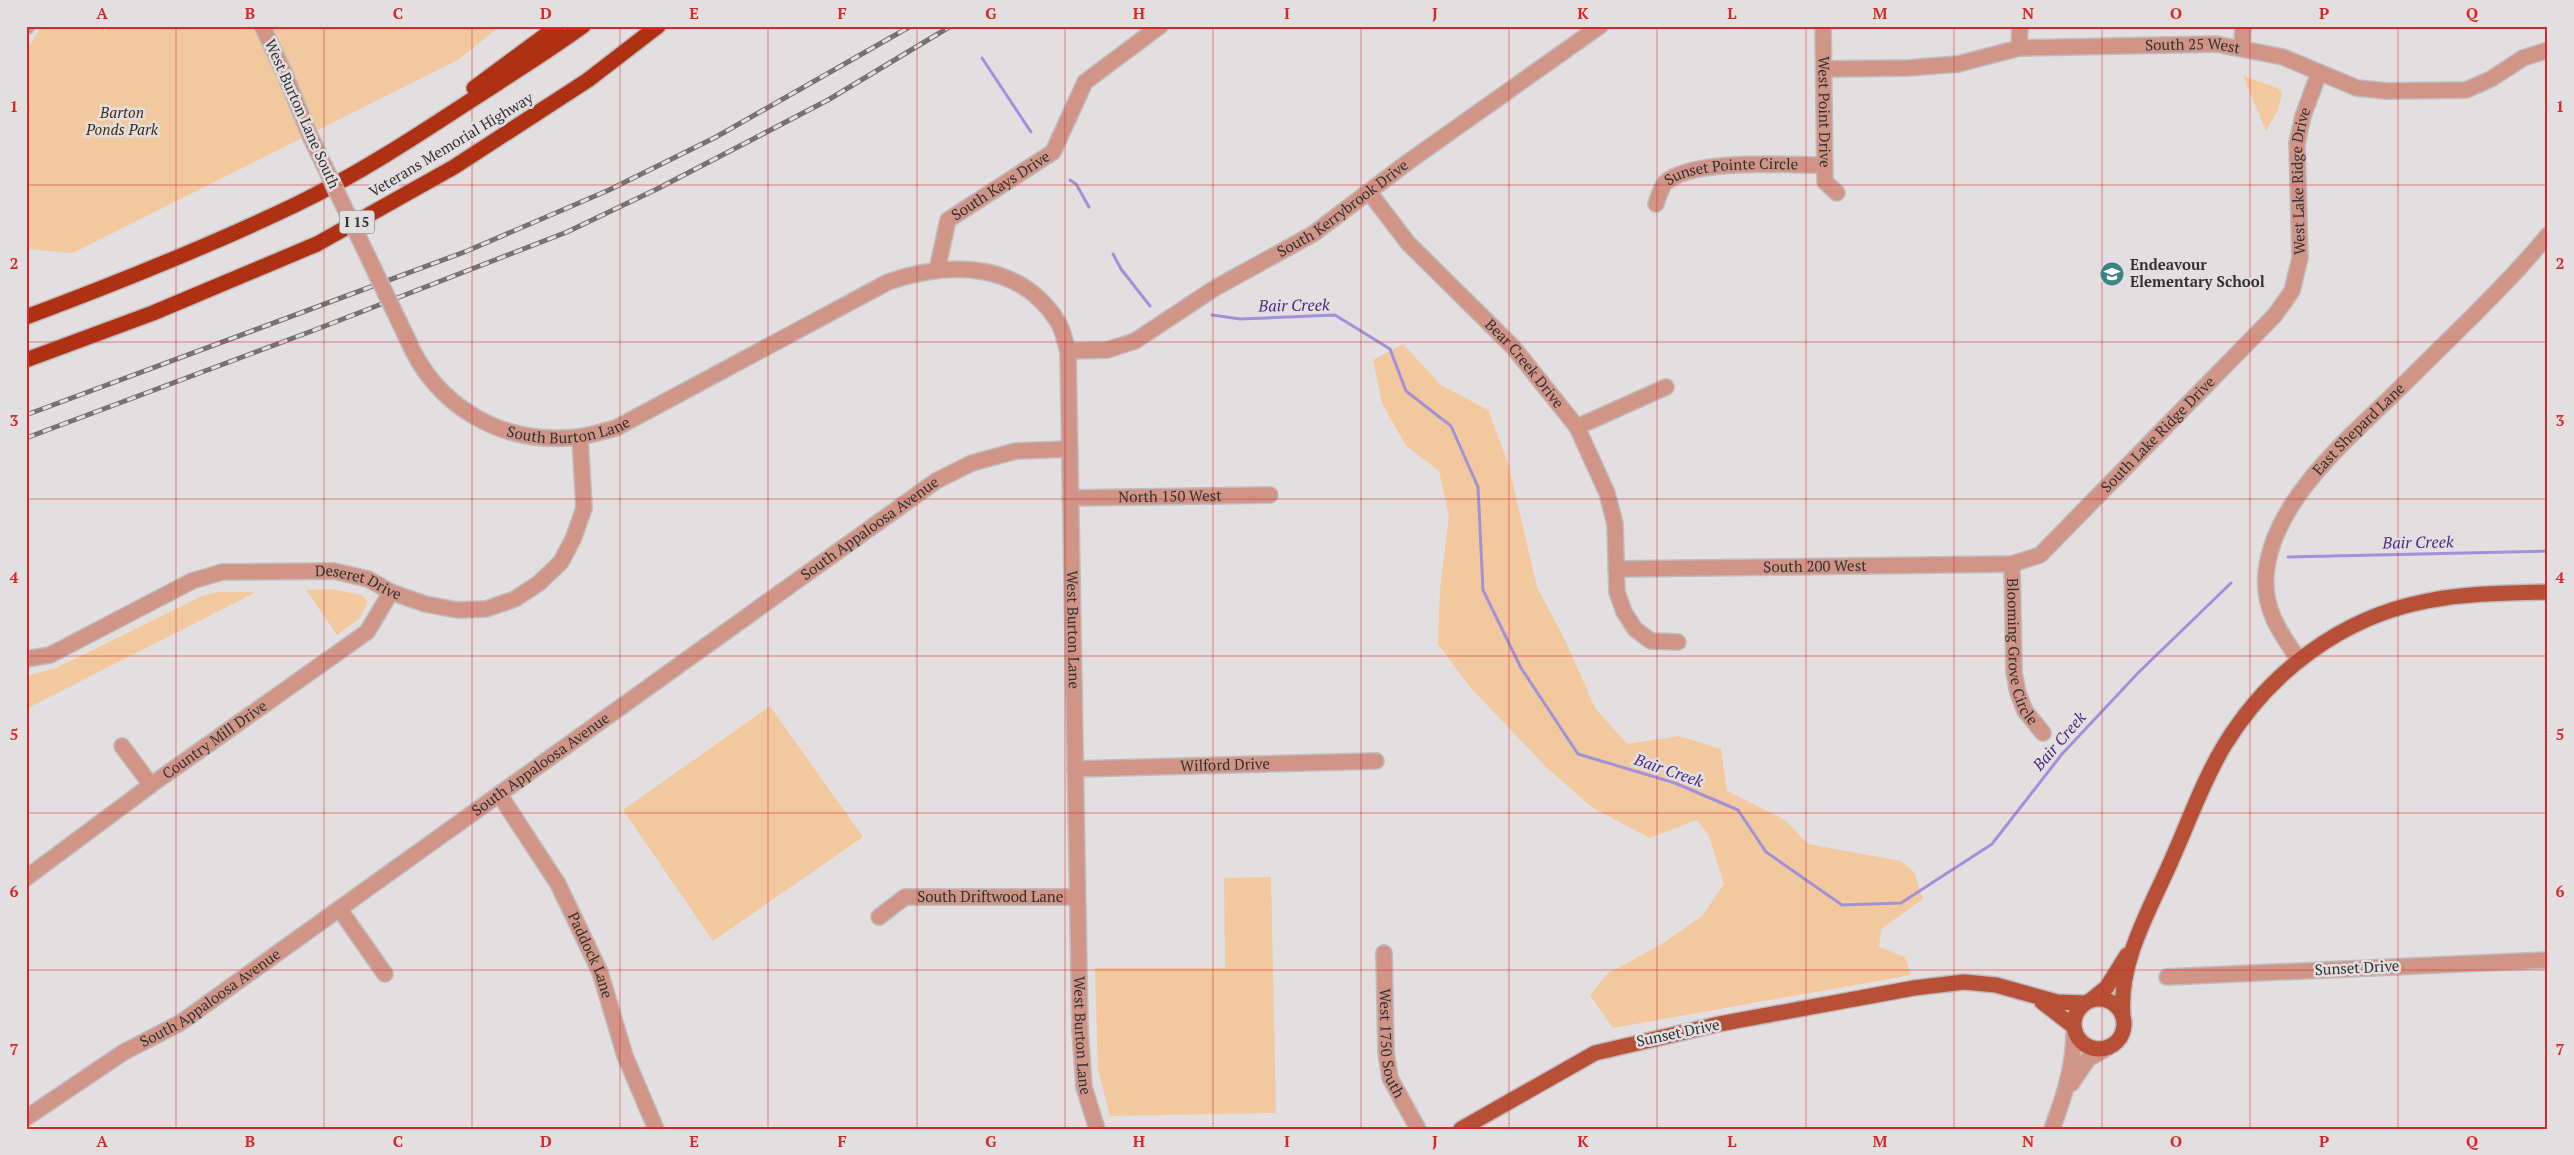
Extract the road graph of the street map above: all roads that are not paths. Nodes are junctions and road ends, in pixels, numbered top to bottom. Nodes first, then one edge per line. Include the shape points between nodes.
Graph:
1 (262, 26) edge
2 (558, 26) edge
3 (584, 26) edge
4 (658, 26) edge
5 (1160, 26) edge
6 (1600, 26) edge
7 (1823, 26) edge
8 (2020, 26) edge
9 (2243, 26) edge
10 (2019, 48) junction
11 (2242, 48) junction
12 (2548, 50) edge
13 (1824, 69) junction
14 (2319, 73) junction
15 (372, 162) junction
16 (1824, 165) junction
17 (1369, 192) junction
18 (1837, 194) dead end
19 (342, 203) joint
20 (1656, 204) dead end
21 (2548, 235) edge
22 (937, 270) junction
23 (888, 282) joint
24 (2292, 291) joint
25 (26, 317) edge
26 (1068, 351) junction
27 (26, 360) edge
28 (1666, 387) dead end
29 (1577, 427) junction
30 (580, 437) junction
31 (1070, 449) junction
32 (1270, 496) dead end
33 (1070, 498) junction
34 (2012, 564) junction
35 (1616, 569) junction
36 (391, 592) junction
37 (2548, 592) edge
38 (1678, 642) dead end
39 (26, 659) edge
40 (2298, 660) junction
41 (2043, 733) dead end
42 (122, 746) dead end
43 (1376, 760) dead end
44 (1075, 769) junction
45 (151, 785) junction
46 (500, 794) junction
47 (28, 873) edge
48 (1077, 897) junction
49 (340, 910) junction
50 (879, 917) dead end
51 (2137, 938) junction
52 (1384, 953) dead end
53 (2548, 960) edge
54 (385, 974) dead end
55 (2167, 977) dead end
56 (2033, 995) junction
57 (2088, 1001) junction
58 (2123, 1016) junction
59 (2074, 1029) junction
60 (2107, 1048) junction
61 (2066, 1092) junction
62 (26, 1118) edge
63 (656, 1129) edge
64 (1097, 1129) edge
65 (1418, 1129) edge
66 (1461, 1129) edge
67 (2052, 1129) edge

1 - 19 street, West Burton Lane South, bridge
2 - 15 highway
3 - 15 highway, Veterans Memorial Highway via 534,62
4 - 27 highway, Veterans Memorial Highway / I 15 via 588,80 478,151 318,244 153,313
5 - 22 street, South Kays Drive via 1085,82 1053,152 948,220
6 - 17 street, South Kerrybrook Drive
7 - 13 street, West Point Drive
8 - 10 street
9 - 11 street
10 - 11 street, South 25 West via 2216,44
10 - 13 street, South 25 West via 1958,64
11 - 14 street, South 25 West via 2283,57
12 - 14 street, South 25 West via 2523,58 2491,79 2466,90 2357,88
13 - 16 street, West Point Drive
14 - 24 street, West Lake Ridge Drive via 2297,143 2300,258
15 - 25 highway, Veterans Memorial Highway via 295,204 148,270
16 - 18 street, West Point Drive via 1824,182
16 - 20 street, Sunset Pointe Circle via 1711,166 1683,171 1664,184
17 - 26 street, South Kerrybrook Drive via 1314,234 1215,288 1135,341 1107,350
17 - 29 street, Bear Creek Drive via 1408,243 1513,347
19 - 30 street, South Burton Lane, bridge via 415,358 452,403 488,425 522,435
21 - 40 street, East Shepard Lane via 2508,280 2318,471 2290,509 2270,552 2266,585 2272,619
22 - 23 street, West Burton Lane
22 - 26 street, West Burton Lane via 981,272 1012,279 1034,293 1058,322
23 - 30 street, South Burton Lane via 616,428
24 - 34 street, South Lake Ridge Drive via 2275,315 2040,555
26 - 31 street, West Burton Lane
28 - 29 street
29 - 35 street, Bear Creek Drive via 1607,493 1615,524
30 - 36 street, Deseret Drive via 584,508 574,538 561,562 540,583 515,599 486,609 457,610 425,604
31 - 33 street, West Burton Lane
31 - 46 street, South Appaloosa Avenue via 1016,451 972,463 936,481
32 - 33 street, North 150 West
33 - 44 street, West Burton Lane
34 - 35 street, South 200 West
34 - 41 street, Blooming Grove Circle via 2014,672 2025,711
35 - 38 street, Bear Creek Drive via 1617,592 1624,612 1636,629 1651,641
36 - 39 street, Deseret Drive via 368,579 334,571 222,572 192,581 50,655
36 - 45 street, Country Mill Drive via 367,632
37 - 40 main road via 2468,595 2408,605 2351,626
40 - 51 main road via 2259,698 2224,746
42 - 45 street
43 - 44 street, Wilford Drive
44 - 48 street, West Burton Lane
45 - 47 street, Country Mill Drive
46 - 49 street, South Appaloosa Avenue
46 - 63 street, Paddock Lane via 558,884 596,963 625,1056
48 - 50 street, South Driftwood Lane via 905,897
48 - 64 street, West Burton Lane via 1084,1087
49 - 54 street
49 - 62 street, South Appaloosa Avenue via 180,1023 124,1052
51 - 57 main road via 2108,987
51 - 58 main road via 2124,983
52 - 65 street, West 1750 South via 1386,1052 1390,1078
53 - 55 street, Sunset Drive
56 - 57 main road, Sunset Drive via 2057,1002
56 - 59 main road
56 - 66 main road, Sunset Drive via 1982,983 1946,983 1719,1024 1595,1052
57 - 58 main road via 2110,1001
57 - 59 main road via 2076,1013
58 - 60 main road via 2119,1039
59 - 60 main road via 2087,1047
59 - 61 street via 2074,1050
60 - 61 street via 2088,1059
61 - 67 street

